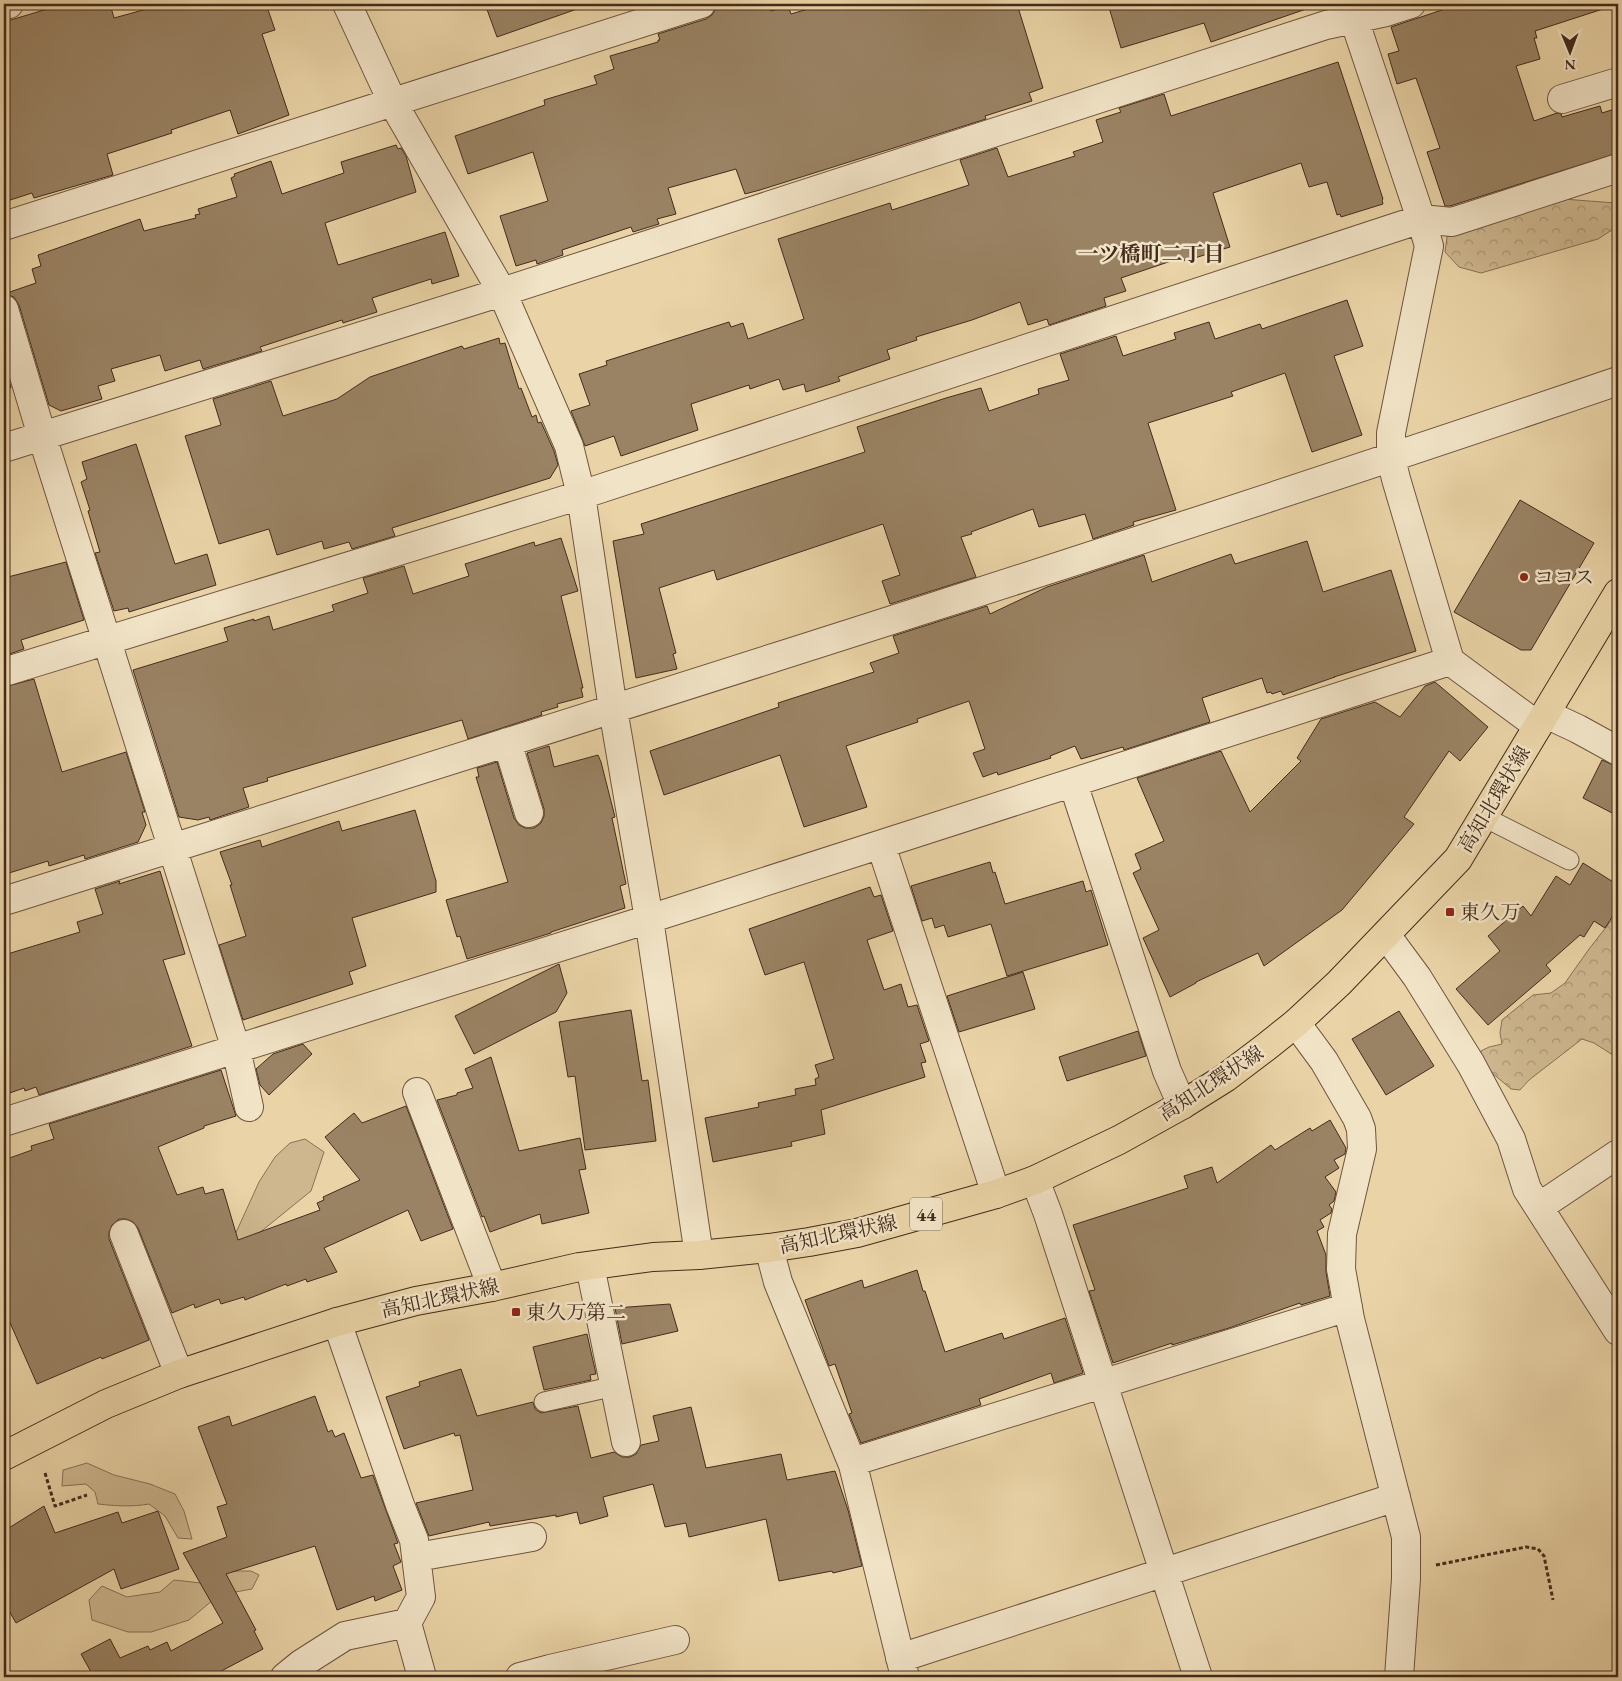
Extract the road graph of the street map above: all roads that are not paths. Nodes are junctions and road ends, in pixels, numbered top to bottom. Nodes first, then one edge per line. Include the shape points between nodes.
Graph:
1 (9, 4) edge
2 (347, 4) edge
3 (701, 4) edge
4 (1411, 4) edge
5 (4, 5) edge
6 (1351, 11) edge
7 (1618, 82) edge
8 (1562, 99) dead end
9 (392, 104) junction
10 (1618, 168) edge
11 (1421, 219) junction
12 (4, 226) edge
13 (502, 292) junction
14 (4, 309) edge
15 (1618, 381) edge
16 (42, 436) junction
17 (4, 448) edge
18 (1391, 458) junction
19 (581, 495) junction
20 (1618, 594) edge
21 (107, 640) junction
22 (1450, 662) junction
23 (4, 672) edge
24 (613, 709) junction
25 (1542, 720) junction
26 (507, 742) junction
27 (1618, 751) edge
28 (1073, 782) junction
29 (529, 813) dead end
30 (1484, 817) junction
31 (881, 844) junction
32 (172, 848) junction
33 (1569, 860) dead end
34 (4, 901) edge
35 (649, 919) junction
36 (1386, 935) junction
37 (1296, 1023) junction
38 (236, 1049) junction
39 (417, 1092) dead end
40 (1182, 1105) junction
41 (249, 1107) dead end
42 (4, 1122) edge
43 (1618, 1154) edge
44 (1035, 1180) junction
45 (996, 1194) junction
46 (1539, 1207) junction
47 (124, 1234) dead end
48 (769, 1248) junction
49 (699, 1255) junction
50 (590, 1266) junction
51 (492, 1287) junction
52 (1348, 1307) junction
53 (337, 1322) junction
54 (1618, 1331) edge
55 (178, 1374) junction
56 (1103, 1383) junction
57 (615, 1386) junction
58 (544, 1402) dead end
59 (626, 1442) dead end
60 (4, 1456) edge
61 (852, 1462) junction
62 (1396, 1497) junction
63 (532, 1537) dead end
64 (418, 1557) junction
65 (1165, 1573) junction
66 (408, 1623) junction
67 (674, 1640) dead end
68 (903, 1668) edge
69 (551, 1673) edge
70 (285, 1677) edge
71 (422, 1677) edge
72 (520, 1677) edge
73 (1198, 1677) edge
74 (1399, 1677) edge

1 - 5 street
2 - 9 street
3 - 9 street
4 - 6 street via 1386,12
6 - 11 street
6 - 13 street via 1326,25
7 - 8 street
9 - 12 street
9 - 13 street
10 - 11 street via 1452,222
11 - 18 street via 1429,246 1391,434
11 - 19 street
13 - 16 street
13 - 19 street via 569,446
14 - 16 street
15 - 18 street
16 - 17 street
16 - 21 street
18 - 22 street
18 - 24 street
19 - 21 street
19 - 24 street
20 - 25 main road, 高知北環状線 / 44
21 - 23 street
21 - 32 street
22 - 25 street
22 - 28 street
24 - 26 street
24 - 35 street
25 - 27 street via 1578,729
25 - 30 main road, 高知北環状線 / 44
26 - 29 street
26 - 32 street
28 - 31 street
28 - 40 street via 1164,1062
30 - 33 lane
30 - 36 main road, 高知北環状線 / 44 via 1458,859
31 - 35 street
31 - 45 street
32 - 34 street
32 - 38 street
35 - 38 street
35 - 49 street
36 - 37 main road, 高知北環状線 / 44
36 - 46 street via 1417,977 1471,1064 1511,1139 1527,1189
37 - 40 main road, 高知北環状線 / 44 via 1225,1078
37 - 52 street via 1324,1061 1361,1129 1361,1160 1341,1248
38 - 41 street
38 - 42 street
39 - 51 street
40 - 44 main road, 高知北環状線 / 44 via 1119,1140
43 - 46 street
44 - 45 main road, 高知北環状線 / 44
44 - 56 street
45 - 48 main road, 高知北環状線 / 44 via 857,1233
46 - 54 street
47 - 55 street
48 - 49 main road, 高知北環状線 / 44
48 - 61 street via 778,1282
49 - 50 main road, 高知北環状線 / 44 via 654,1257
50 - 51 main road, 高知北環状線 / 44
50 - 57 street
51 - 53 main road, 高知北環状線 / 44 via 416,1301
52 - 56 street
52 - 62 street
53 - 55 main road, 高知北環状線 / 44
53 - 64 street
55 - 60 main road, 高知北環状線 / 44 via 106,1404
56 - 61 street
56 - 65 street
57 - 58 lane
57 - 59 street
61 - 68 street
62 - 65 street
62 - 74 street via 1406,1537
63 - 64 street
64 - 66 street via 421,1597
65 - 68 street
65 - 73 street
66 - 70 street via 345,1636
66 - 71 street
67 - 69 street
69 - 72 street

